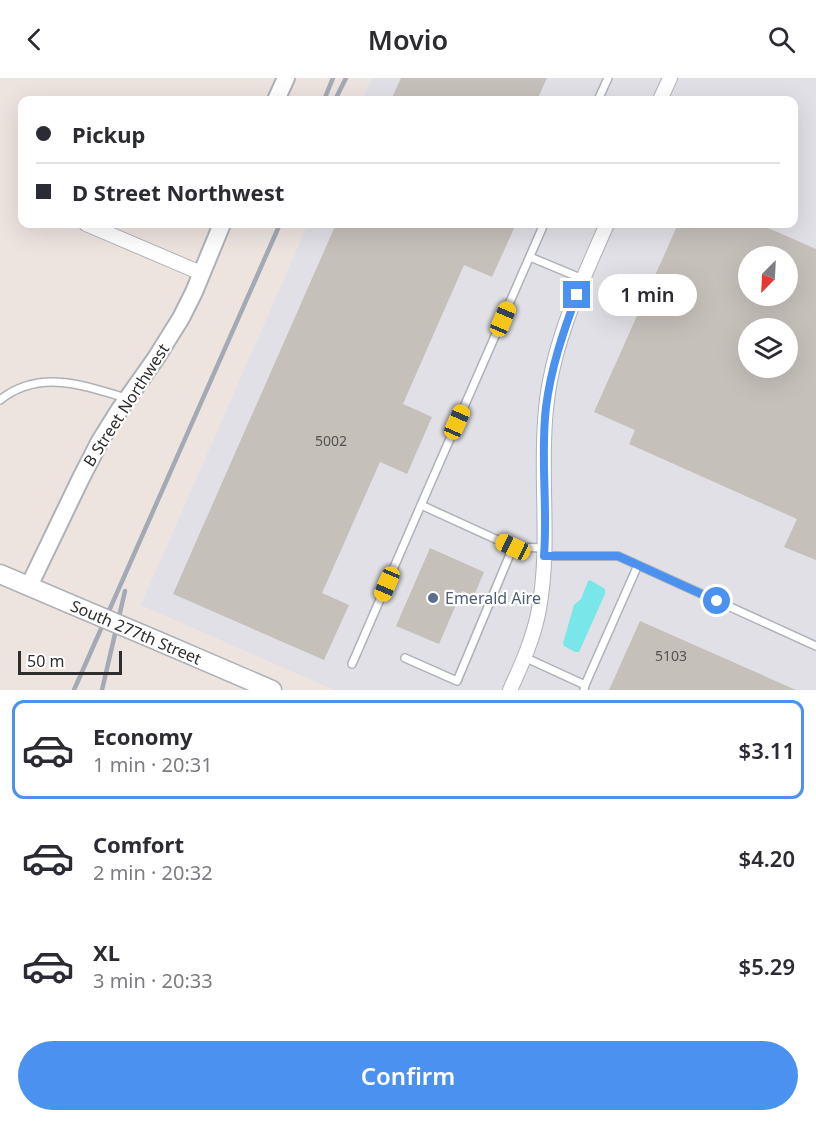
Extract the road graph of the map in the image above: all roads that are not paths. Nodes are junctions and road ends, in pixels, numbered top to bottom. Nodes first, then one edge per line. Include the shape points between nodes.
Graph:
1 (286, 78) edge
2 (608, 78) edge
3 (670, 78) edge
4 (278, 96) edge
5 (600, 96) edge
6 (662, 96) edge
7 (95, 228) edge
8 (220, 228) edge
9 (542, 228) edge
10 (605, 228) edge
11 (530, 257) junction
12 (201, 273) junction
13 (583, 279) junction
14 (127, 399) junction
15 (0, 400) edge
16 (421, 505) junction
17 (513, 547) junction
18 (544, 552) junction
19 (638, 565) junction
20 (0, 574) edge
21 (29, 586) junction
22 (816, 646) edge
23 (524, 657) junction
24 (405, 658) dead end
25 (352, 664) dead end
26 (585, 688) edge
27 (272, 690) edge
28 (510, 690) edge

1 - 4 street
2 - 5 lane
3 - 6 street
7 - 12 street
8 - 12 street, B Street Northwest
9 - 11 lane
10 - 13 street
11 - 13 lane
11 - 16 lane
12 - 14 street, B Street Northwest via 181,318
13 - 18 street via 552,371 546,408
14 - 15 lane via 83,385 49,382 32,383
14 - 21 street, B Street Northwest via 91,457
16 - 17 lane
16 - 25 lane
17 - 18 lane
17 - 24 lane via 457,681
18 - 19 lane via 618,556
18 - 23 street via 539,608
19 - 22 lane
19 - 26 lane
20 - 21 main road, South 277th Street
21 - 27 main road, South 277th Street, bridge
23 - 26 lane
23 - 28 street

